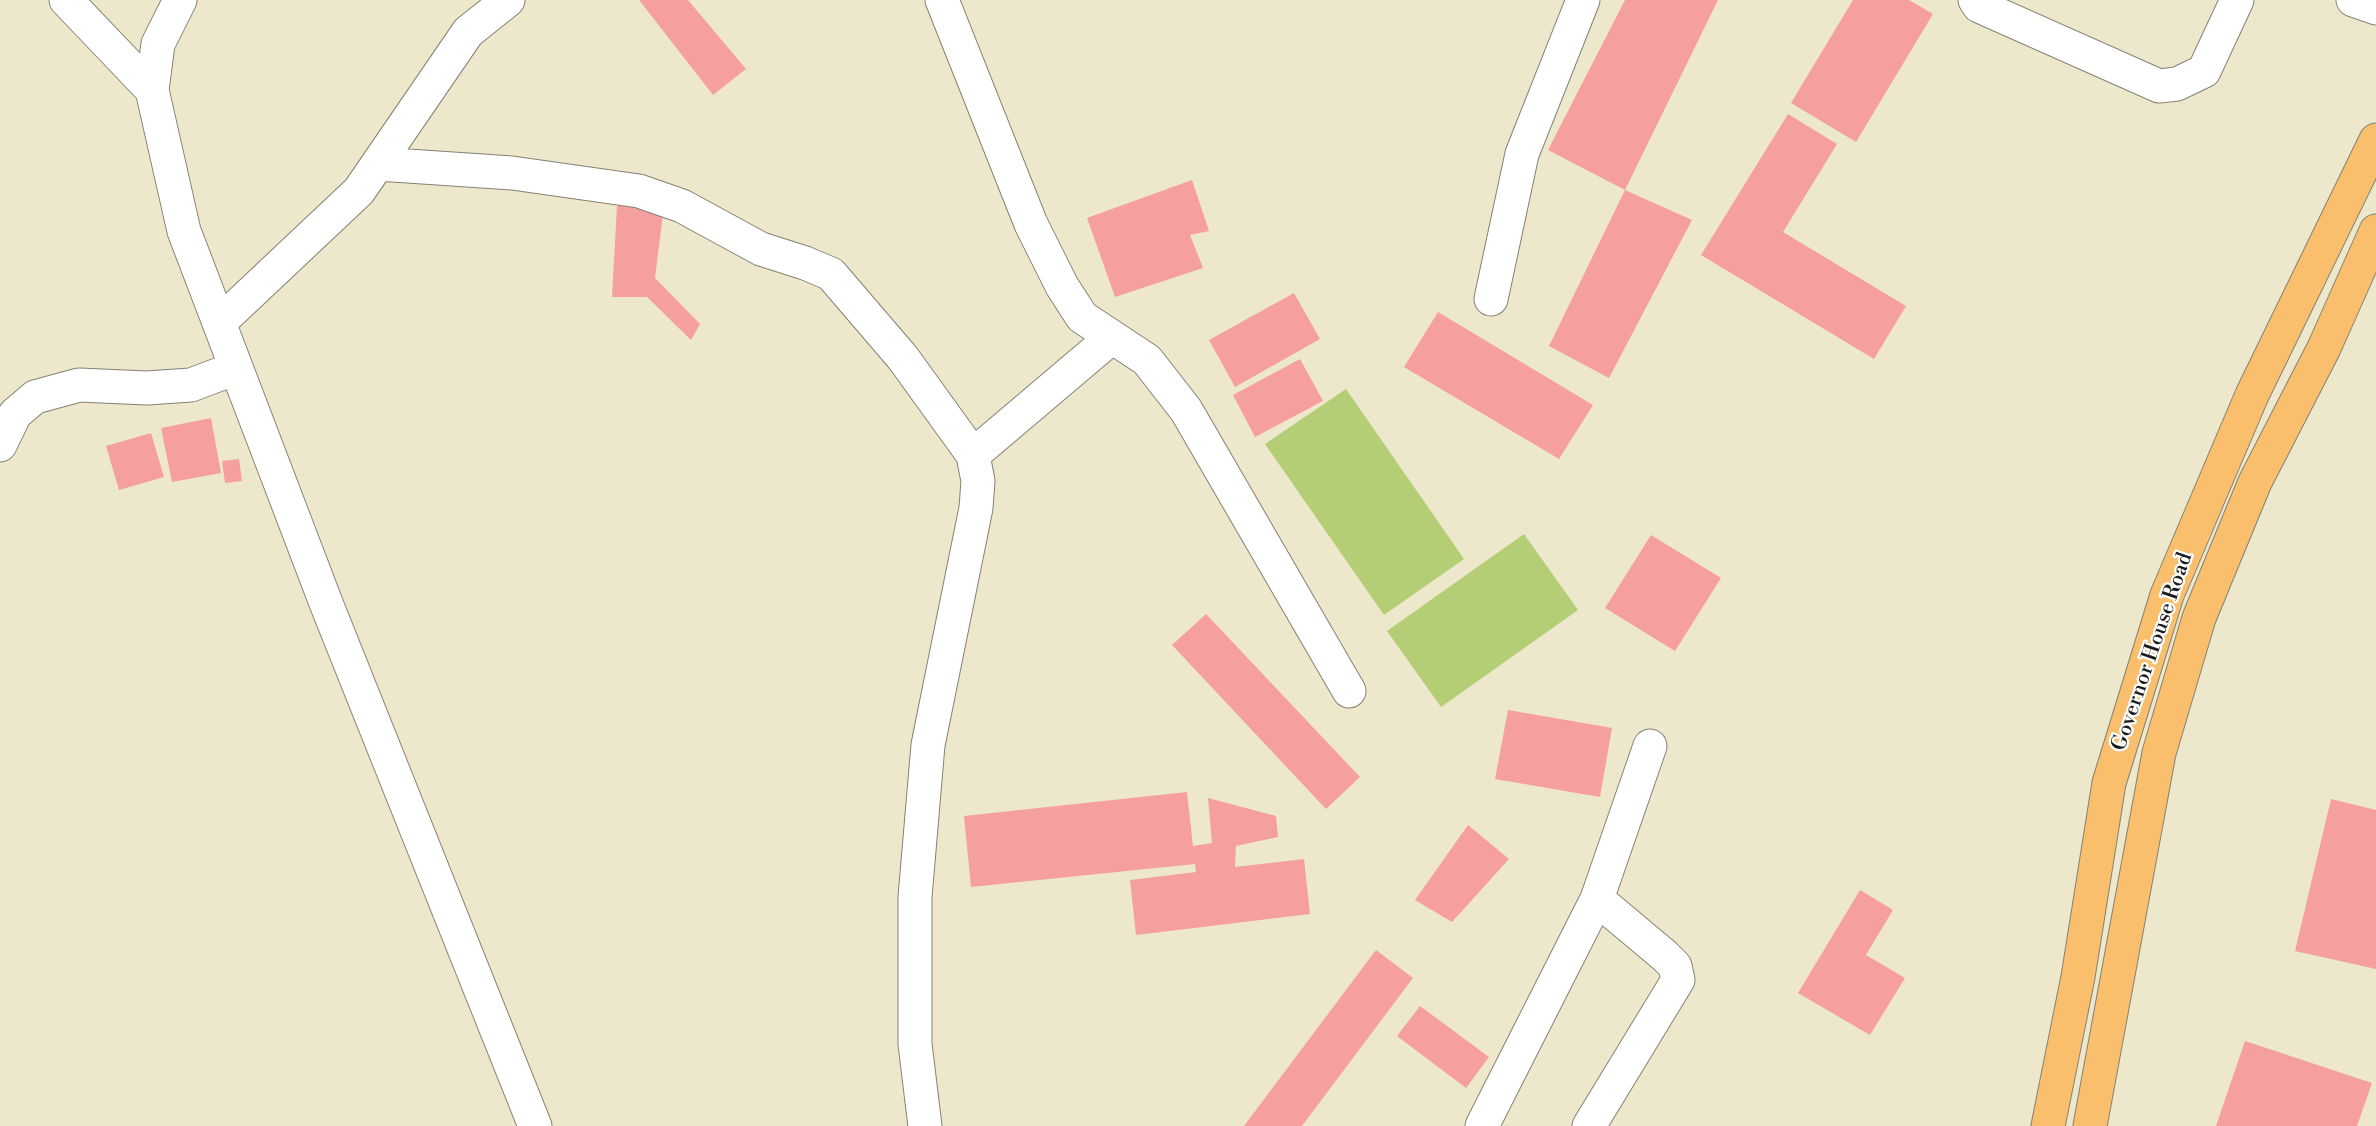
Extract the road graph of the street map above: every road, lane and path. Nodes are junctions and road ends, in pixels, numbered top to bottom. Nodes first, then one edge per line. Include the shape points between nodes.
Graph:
1 (180, 0) edge
2 (508, 0) edge
3 (942, 0) edge
4 (1583, 0) edge
5 (1975, 0) edge
6 (2237, 0) edge
7 (2353, 0) edge
8 (73, 3) edge
9 (2376, 8) edge
10 (152, 90) junction
11 (2376, 140) edge
12 (378, 164) junction
13 (2376, 231) edge
14 (1491, 299) dead end
15 (219, 323) junction
16 (1111, 338) junction
17 (236, 368) junction
18 (0, 445) edge
19 (972, 455) junction
20 (1349, 691) dead end
21 (1650, 746) dead end
22 (1598, 899) junction
23 (535, 1126) edge
24 (925, 1126) edge
25 (1482, 1126) edge
26 (1589, 1126) edge
27 (2048, 1126) edge
28 (2090, 1126) edge

1 - 10 street via 158,44
2 - 12 street via 468,32
3 - 16 street via 1041,245 1082,317
4 - 14 street via 1522,154
5 - 6 street via 1979,6 2159,86 2177,84 2204,71
7 - 9 street
8 - 10 street
10 - 15 street via 184,231
11 - 27 main road, Governor House Road via 2252,395 2167,596 2109,783 2078,977
12 - 15 street via 359,191
12 - 19 street via 513,172 639,191 681,206 761,249 831,274 903,358
13 - 28 main road, Governor House Road via 2324,348 2255,482 2199,618 2159,753
15 - 17 street
16 - 19 street
16 - 20 street via 1147,360 1186,410
17 - 18 street via 191,385 147,388 79,384 35,398 15,414
17 - 23 street
19 - 24 street via 978,481 975,508 928,745 915,897 915,1044
21 - 22 street
22 - 25 street
22 - 26 street via 1675,966 1678,980

